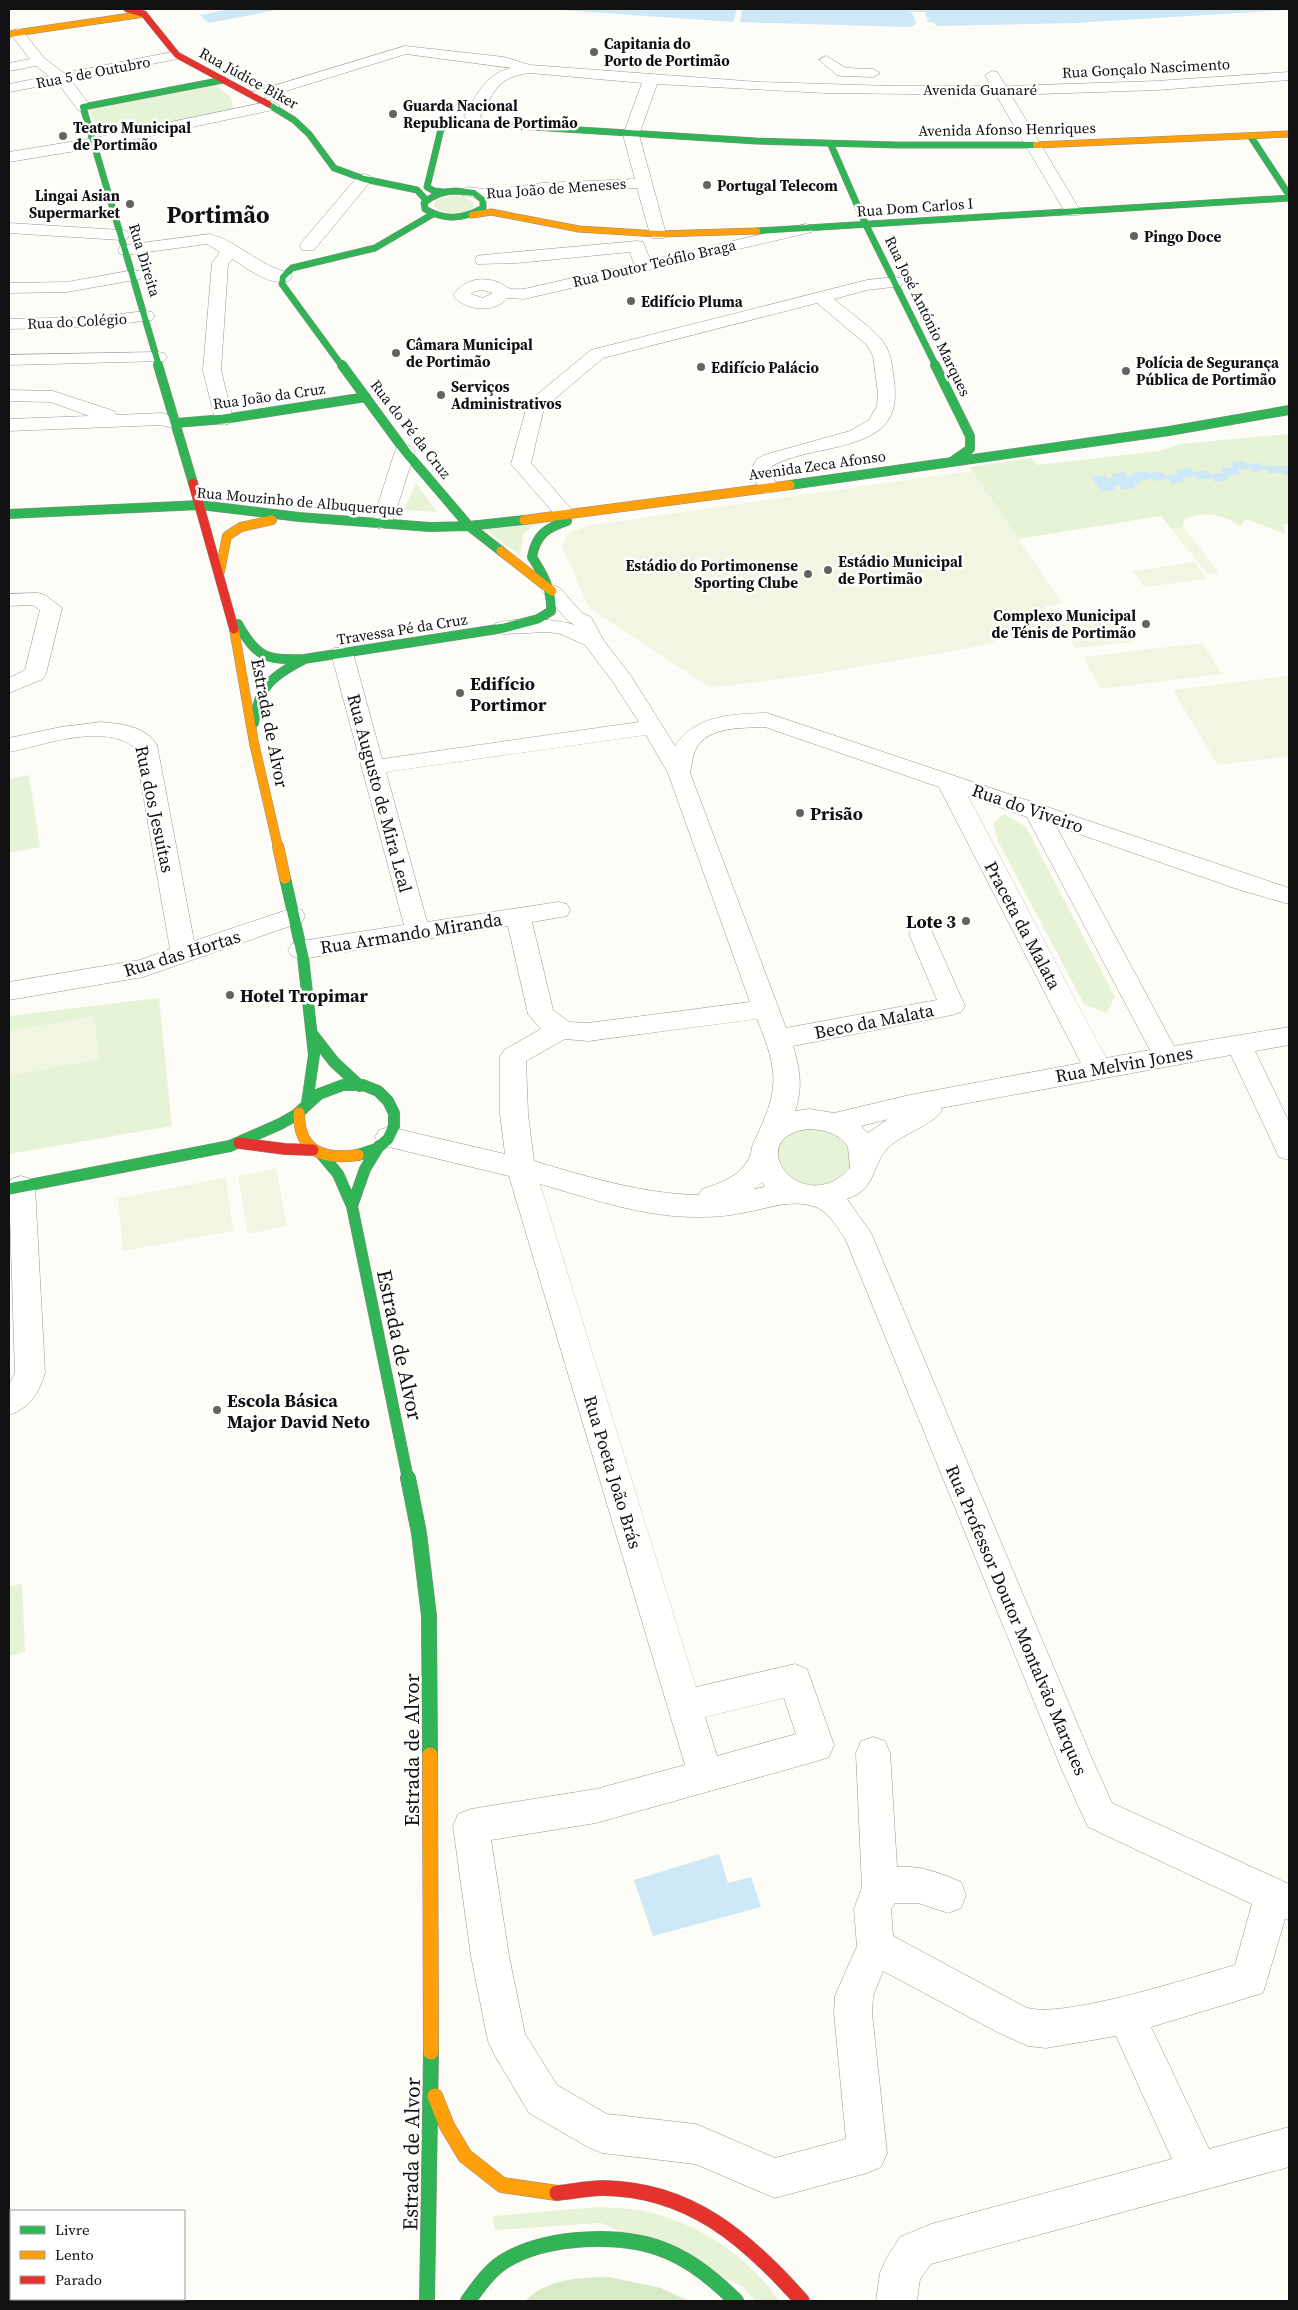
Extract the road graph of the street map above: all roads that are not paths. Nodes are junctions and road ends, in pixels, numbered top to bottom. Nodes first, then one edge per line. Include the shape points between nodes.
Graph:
1 (127, 9) edge
2 (144, 14) junction
3 (13, 34) edge
4 (177, 55) junction
5 (826, 60) dead end
6 (40, 61) junction
7 (9, 67) edge
8 (530, 69) junction
9 (889, 73) dead end
10 (1011, 73) dead end
11 (1289, 76) edge
12 (62, 78) junction
13 (651, 79) junction
14 (223, 80) junction
15 (9, 88) edge
16 (1000, 89) junction
17 (255, 96) junction
18 (272, 106) junction
19 (83, 107) junction
20 (477, 122) junction
21 (1289, 134) edge
22 (631, 135) junction
23 (1255, 136) junction
24 (94, 143) junction
25 (831, 145) junction
26 (1034, 145) junction
27 (9, 157) edge
28 (1289, 178) edge
29 (364, 179) junction
30 (644, 183) junction
31 (444, 192) junction
32 (468, 192) junction
33 (1289, 196) edge
34 (426, 200) junction
35 (1175, 205) junction
36 (1289, 205) edge
37 (1073, 212) junction
38 (433, 214) junction
39 (472, 215) junction
40 (866, 225) junction
41 (9, 228) edge
42 (806, 229) junction
43 (658, 234) junction
44 (124, 242) junction
45 (308, 246) dead end
46 (231, 250) junction
47 (483, 260) dead end
48 (642, 266) junction
49 (134, 275) junction
50 (895, 282) junction
51 (284, 283) junction
52 (9, 288) edge
53 (502, 293) dead end
54 (821, 297) junction
55 (146, 316) junction
56 (9, 324) edge
57 (158, 357) junction
58 (9, 360) edge
59 (9, 396) edge
60 (366, 397) junction
61 (1289, 410) edge
62 (962, 418) junction
63 (224, 419) junction
64 (1289, 420) edge
65 (128, 421) junction
66 (176, 422) junction
67 (9, 426) edge
68 (1218, 427) junction
69 (1260, 427) dead end
70 (1169, 431) junction
71 (983, 437) dead end
72 (996, 444) dead end
73 (1029, 450) junction
74 (405, 451) junction
75 (954, 460) junction
76 (768, 487) junction
77 (200, 505) junction
78 (624, 508) junction
79 (9, 514) edge
80 (565, 514) junction
81 (298, 517) junction
82 (382, 523) junction
83 (469, 526) junction
84 (220, 573) junction
85 (552, 591) junction
86 (9, 600) edge
87 (230, 609) junction
88 (504, 628) junction
89 (594, 642) junction
90 (342, 653) junction
91 (304, 659) junction
92 (9, 686) edge
93 (652, 727) junction
94 (254, 743) junction
95 (9, 745) edge
96 (374, 767) junction
97 (679, 773) junction
98 (948, 781) junction
99 (1035, 810) junction
100 (1289, 896) edge
101 (558, 910) dead end
102 (293, 916) junction
103 (518, 916) junction
104 (418, 932) junction
105 (921, 934) dead end
106 (301, 950) junction
107 (184, 955) junction
108 (9, 990) edge
109 (765, 1009) junction
110 (561, 1030) junction
111 (313, 1035) junction
112 (1289, 1036) edge
113 (778, 1039) junction
114 (1239, 1044) junction
115 (1166, 1056) junction
116 (785, 1067) junction
117 (1098, 1069) junction
118 (360, 1086) junction
119 (959, 1095) junction
120 (307, 1103) junction
121 (299, 1113) junction
122 (826, 1121) junction
123 (384, 1142) junction
124 (239, 1143) junction
125 (768, 1145) junction
126 (1289, 1150) edge
127 (317, 1152) junction
128 (521, 1168) junction
129 (864, 1168) junction
130 (15, 1188) edge
131 (792, 1191) junction
132 (820, 1196) junction
133 (352, 1206) junction
134 (669, 1206) junction
135 (857, 1233) junction
136 (9, 1402) edge
137 (684, 1706) junction
138 (873, 1753) dead end
139 (706, 1776) junction
140 (880, 1891) junction
141 (948, 1895) dead end
142 (1281, 1898) edge
143 (875, 1947) junction
144 (1126, 2015) junction
145 (431, 2086) junction
146 (1289, 2147) edge
147 (1199, 2172) junction
148 (427, 2301) edge
149 (468, 2301) edge
150 (736, 2301) edge
151 (802, 2301) edge
152 (897, 2301) edge

1 - 2 street
2 - 3 street
2 - 4 street
3 - 6 street
4 - 12 street, Rua 5 de Outubro
4 - 14 street, Rua Júdice Biker
5 - 9 street via 842,72
6 - 7 street
6 - 12 street
8 - 13 street, Avenida Guanaré
8 - 17 street via 504,61 405,50
8 - 20 street via 508,71 495,77 472,116
10 - 16 street via 986,73
11 - 16 street, Avenida Guanaré via 1150,85
12 - 15 street, Rua 5 de Outubro
12 - 19 street
13 - 16 street, Avenida Guanaré via 761,86
13 - 22 street
14 - 17 street, Rua Júdice Biker
14 - 19 street
16 - 26 street
17 - 18 street, Rua Júdice Biker
18 - 24 street
18 - 29 street, Rua Júdice Biker via 309,134 334,168
19 - 24 street, Rua Direita
20 - 22 street, Avenida Afonso Henriques
20 - 31 street, Avenida Afonso Henriques via 454,122 441,128 428,187
21 - 23 street, Avenida Afonso Henriques
22 - 25 street, Avenida Afonso Henriques
22 - 30 street
23 - 26 street, Avenida Afonso Henriques
23 - 28 street
23 - 33 street
24 - 27 street
24 - 44 street, Rua Direita
25 - 26 street, Avenida Afonso Henriques
25 - 40 street, Rua José António Marques
26 - 37 street
29 - 34 street, Rua Júdice Biker via 417,190
29 - 45 street
30 - 32 street, Rua João de Meneses via 542,188 493,195
30 - 43 street
31 - 32 street
31 - 34 street
32 - 39 street via 478,195 484,203 483,208
33 - 35 street, Rua Dom Carlos I
34 - 38 street via 425,209
35 - 36 street, Rua Dom Carlos I via 1263,202
35 - 37 street, Rua Dom Carlos I
37 - 40 street, Rua Dom Carlos I
38 - 39 street, Rua Dom Carlos I via 454,218
38 - 51 street via 376,248 292,268
39 - 43 street, Rua Dom Carlos I via 491,212 579,229
40 - 42 street, Rua Dom Carlos I
40 - 50 street, Rua José António Marques
41 - 44 street
42 - 43 street, Rua Dom Carlos I
42 - 48 street, Rua Doutor Teófilo Braga
44 - 46 street via 210,239
44 - 49 street, Rua Direita
46 - 51 street
46 - 63 street via 220,263 212,370
47 - 48 street via 637,246
48 - 53 street, Rua Doutor Teófilo Braga via 524,294
49 - 52 street via 67,287
49 - 55 street, Rua Direita
50 - 54 street via 867,285
50 - 62 street, Rua José António Marques
51 - 60 street, Rua do Pé da Cruz
54 - 76 street via 874,342 882,356 886,406 877,423 857,435 764,463 760,471
54 - 80 street via 597,354 535,406 521,464
55 - 56 street, Rua do Colégio via 94,322
55 - 57 street, Rua Direita
57 - 58 street
57 - 66 street, Rua Direita
59 - 65 street via 53,397
60 - 63 street, Rua João da Cruz
60 - 74 street, Rua do Pé da Cruz
61 - 70 street, Avenida Zeca Afonso
62 - 71 street, Rua José António Marques
62 - 75 street, Rua José António Marques via 970,436 970,449
63 - 66 street, Rua João da Cruz
64 - 68 street
65 - 66 street via 162,419
65 - 67 street
66 - 77 street, Estrada de Alvor
68 - 69 street, Avenida Zeca Afonso
68 - 70 street, Avenida Zeca Afonso
70 - 73 street, Avenida Zeca Afonso
72 - 73 street
73 - 75 street, Avenida Zeca Afonso
74 - 82 street
74 - 83 street, Rua do Pé da Cruz
75 - 76 street, Avenida Zeca Afonso
76 - 78 street, Avenida Zeca Afonso
77 - 79 street, Rua Mouzinho de Albuquerque
77 - 81 street, Rua Mouzinho de Albuquerque
77 - 84 street, Estrada de Alvor
78 - 80 street, Avenida Zeca Afonso
78 - 85 street via 543,529 535,538 532,557
80 - 83 street, Avenida Zeca Afonso
81 - 82 street, Rua Mouzinho de Albuquerque
81 - 84 street via 265,520 241,527 228,536
82 - 83 street, Rua Mouzinho de Albuquerque
83 - 85 street, Rua do Pé da Cruz
84 - 87 street, Estrada de Alvor
85 - 88 street, Travessa Pé da Cruz via 551,611 538,619
85 - 89 street via 575,617 584,622
86 - 92 street via 38,599 51,608 36,674
87 - 91 street via 250,648 260,658
87 - 94 street, Estrada de Alvor
88 - 89 street via 552,625 572,629
88 - 90 street, Travessa Pé da Cruz
89 - 93 street
90 - 91 street, Travessa Pé da Cruz
90 - 96 street, Rua Augusto de Mira Leal
91 - 94 street via 276,673 260,693 254,712
93 - 96 street
93 - 97 street
94 - 102 street, Estrada de Alvor
95 - 107 street, Rua dos Jesuítas via 110,728 140,736 146,744
96 - 104 street, Rua Augusto de Mira Leal
97 - 98 street, Rua do Viveiro via 686,747 696,734 728,722 767,720
97 - 109 street
98 - 99 street, Rua do Viveiro
98 - 117 street, Praceta da Malata
99 - 100 street, Rua do Viveiro
99 - 115 street
101 - 103 street
102 - 106 street, Estrada de Alvor
102 - 107 street, Rua das Hortas
103 - 104 street, Rua Armando Miranda
103 - 110 street, Rua Armando Miranda via 541,1014
104 - 106 street, Rua Armando Miranda
105 - 113 street, Beco da Malata via 952,1006
106 - 111 street, Estrada de Alvor
107 - 108 street, Rua das Hortas via 143,968
109 - 110 street via 588,1032
109 - 113 street
110 - 128 street, Rua Poeta João Brás via 513,1057 514,1114
111 - 118 street via 334,1062
111 - 120 street, Estrada de Alvor via 314,1054
112 - 114 street, Rua Melvin Jones
113 - 116 street
114 - 115 street, Rua Melvin Jones
114 - 126 street
115 - 117 street, Rua Melvin Jones
116 - 122 street
116 - 125 street via 787,1090
117 - 119 street, Rua Melvin Jones
118 - 120 street via 333,1088
118 - 123 street via 384,1095 394,1107 395,1126
119 - 122 street
119 - 129 street via 906,1121 878,1140
120 - 121 street
121 - 124 street
121 - 127 street via 299,1132 305,1144
122 - 125 street via 800,1120 786,1124
122 - 129 street via 852,1133 861,1144
123 - 127 street via 367,1153 352,1157
123 - 128 street
123 - 133 street via 365,1169
124 - 127 street
124 - 130 street
125 - 131 street via 768,1171
125 - 134 street via 744,1184 718,1196
127 - 133 street, Estrada de Alvor via 338,1174
128 - 134 street via 626,1198
128 - 137 street, Rua Poeta João Brás
129 - 132 street via 853,1183 836,1193
129 - 135 street, Rua Professor Doutor Montalvão Marques via 854,1205
130 - 136 street via 30,1373 24,1390
131 - 132 street
131 - 134 street via 725,1205
132 - 135 street, Rua Professor Doutor Montalvão Marques via 840,1208
133 - 145 street, Estrada de Alvor via 419,1532 429,1616
135 - 142 street, Rua Professor Doutor Montalvão Marques via 1100,1815
137 - 139 street, Rua Poeta João Brás
137 - 139 street via 795,1680 818,1745
138 - 140 street
139 - 143 street via 596,1806 471,1826 506,2041 543,2099 602,2133 696,2144 775,2178 867,2153 853,2013 854,1996
140 - 141 street via 891,1885 910,1885 932,1887
140 - 143 street via 873,1903
142 - 144 street via 1250,1980
143 - 144 street via 1028,2027 1046,2029
144 - 147 street
145 - 148 street, Estrada de Alvor
145 - 151 street via 447,2126 464,2156 502,2185 558,2194 603,2188 658,2196 708,2214 742,2238 775,2269
146 - 147 street
147 - 152 street via 914,2251 900,2273
149 - 150 street via 504,2261 545,2245 601,2240 643,2242 682,2258 718,2281

